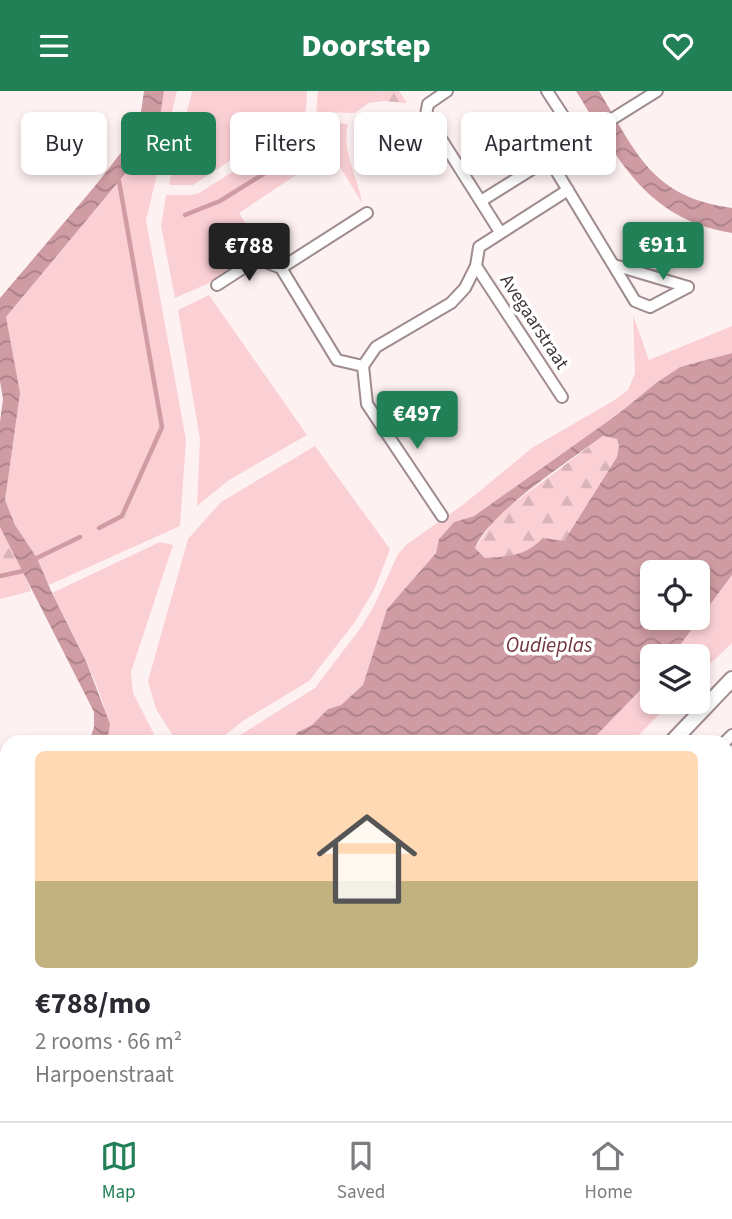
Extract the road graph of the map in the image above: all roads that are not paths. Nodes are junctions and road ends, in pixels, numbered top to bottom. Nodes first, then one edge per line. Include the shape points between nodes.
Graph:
1 (447, 91) edge
2 (547, 91) edge
3 (657, 91) edge
4 (561, 112) edge
5 (616, 117) edge
6 (523, 175) edge
7 (559, 175) edge
8 (568, 190) junction
9 (481, 201) junction
10 (367, 213) dead end
11 (500, 232) junction
12 (614, 265) junction
13 (476, 266) junction
14 (281, 268) junction
15 (217, 285) dead end
16 (363, 366) junction
17 (562, 397) dead end
18 (442, 516) dead end
19 (732, 679) edge
20 (679, 735) edge

1 - 9 street via 428,104 426,115
2 - 4 street
3 - 5 street
6 - 9 street
7 - 8 street
8 - 11 street
8 - 12 street
9 - 11 street
10 - 14 street
11 - 13 street via 479,247
12 - 12 street via 663,280 688,287 650,307 635,301
13 - 16 street via 451,303 376,347
13 - 17 street, Avegaarstraat
14 - 15 street via 254,261
14 - 16 street via 337,360
16 - 18 street via 367,404
19 - 20 street

